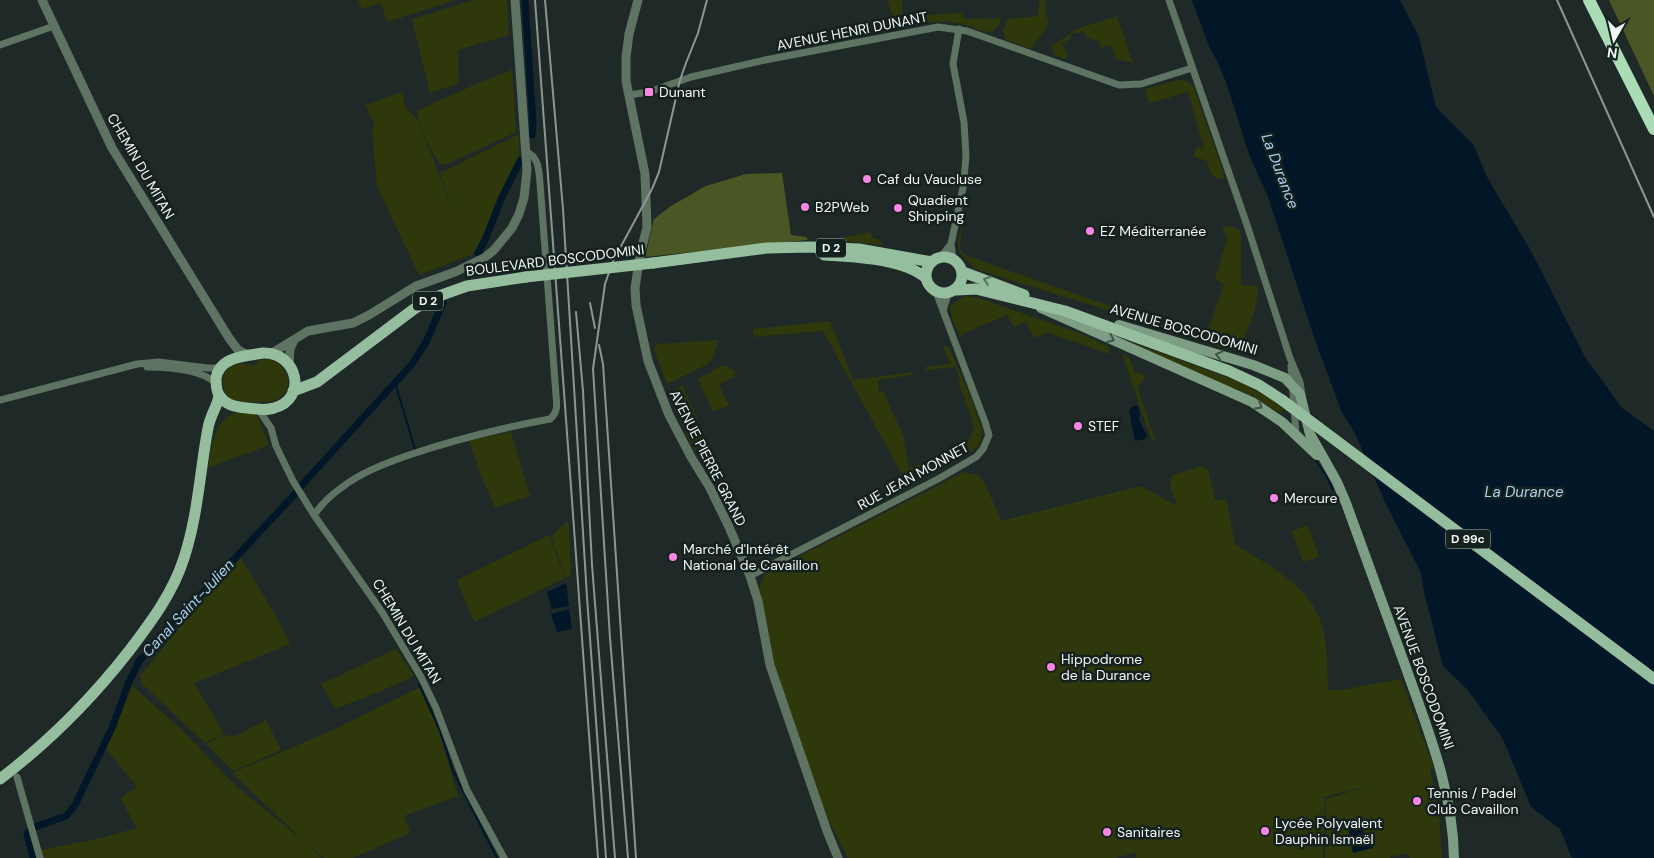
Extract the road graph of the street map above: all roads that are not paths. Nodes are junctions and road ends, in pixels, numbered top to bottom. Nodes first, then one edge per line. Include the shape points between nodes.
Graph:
1 (42, 0) edge
2 (515, 0) edge
3 (638, 0) edge
4 (1169, 0) edge
5 (1589, 0) edge
6 (1596, 0) edge
7 (54, 26) junction
8 (958, 29) junction
9 (0, 44) edge
10 (1192, 68) junction
11 (629, 95) junction
12 (1654, 116) edge
13 (1654, 129) edge
14 (526, 152) junction
15 (951, 244) junction
16 (730, 254) junction
17 (942, 259) junction
18 (963, 272) junction
19 (926, 278) junction
20 (936, 292) junction
21 (952, 292) junction
22 (1036, 304) junction
23 (943, 311) junction
24 (1065, 311) junction
25 (229, 338) junction
26 (294, 340) junction
27 (272, 353) junction
28 (248, 356) junction
29 (1290, 358) junction
30 (345, 360) junction
31 (224, 364) junction
32 (289, 364) junction
33 (120, 367) junction
34 (295, 375) junction
35 (216, 383) junction
36 (1292, 384) junction
37 (294, 391) junction
38 (219, 396) junction
39 (0, 400) edge
40 (1303, 402) junction
41 (232, 406) junction
42 (276, 408) junction
43 (258, 409) junction
44 (271, 428) junction
45 (207, 434) junction
46 (1296, 434) junction
47 (1337, 482) junction
48 (314, 515) junction
49 (750, 576) junction
50 (1654, 679) edge
51 (17, 777) dead end
52 (0, 779) edge
53 (40, 858) edge
54 (504, 858) edge
55 (838, 858) edge
56 (1454, 858) edge

1 - 7 street, CHEMIN DU MITAN
2 - 14 street
3 - 11 street, AVENUE PIERRE GRAND via 626,57
4 - 10 street
5 - 13 highway
6 - 12 highway
7 - 9 street
7 - 25 street, CHEMIN DU MITAN via 112,148
8 - 10 street, AVENUE HENRI DUNANT via 1119,85 1141,84
8 - 11 street, AVENUE HENRI DUNANT via 938,27 766,60
8 - 15 street via 953,64 964,122 966,157
10 - 29 street
11 - 49 street, AVENUE PIERRE GRAND via 645,174 647,227 635,288 648,361 674,427 710,488
14 - 26 street via 526,187 519,214 503,240 484,258 416,286 353,323 308,331
14 - 48 street via 534,156 540,183 555,415 550,419 454,440 388,463 340,488
15 - 17 street
15 - 17 street
16 - 17 main road, BOULEVARD BOSCODOMINI / D 2 via 767,248 811,247
16 - 19 main road, BOULEVARD BOSCODOMINI / D 2 via 815,254 868,259 911,268
16 - 30 main road, BOULEVARD BOSCODOMINI / D 2, bridge via 466,286 436,296 414,309
17 - 18 main road via 957,262
17 - 19 main road via 928,266
18 - 21 main road via 960,285
24 -> 18 main road, AVENUE BOSCODOMINI
19 - 20 main road
20 - 21 main road
20 - 23 street, RUE JEAN MONNET
21 - 22 main road, AVENUE BOSCODOMINI via 976,289
21 - 23 street
22 - 24 main road, D 99c
22 -> 46 main road, AVENUE BOSCODOMINI via 1043,310 1252,402
23 - 49 street, RUE JEAN MONNET via 989,435 983,449 976,457 938,479
36 -> 24 main road, AVENUE BOSCODOMINI via 1286,378 1254,365
24 - 50 main road, D 99c, bridge via 1244,378 1282,400
25 - 28 street, CHEMIN DU MITAN via 238,350
25 - 31 street
26 - 27 street
26 - 32 street
27 - 28 main road
27 - 32 main road
28 - 31 main road
29 - 36 street
29 - 40 street via 1300,382
30 - 34 main road, BOULEVARD BOSCODOMINI / D 2 via 316,377
30 - 37 main road, BOULEVARD BOSCODOMINI / D 2 via 317,382
31 - 33 street via 207,368 146,362
31 - 35 main road
32 - 34 main road
33 - 35 street via 159,367 199,373
33 - 39 street
34 - 37 main road
35 - 38 main road
36 - 40 main road, AVENUE BOSCODOMINI
36 - 46 street
37 - 42 main road
38 - 41 main road
38 - 45 main road
40 - 47 main road, AVENUE BOSCODOMINI via 1310,434
41 - 43 main road
41 - 45 main road via 218,417
42 - 43 main road
42 - 44 street
43 - 44 street, CHEMIN DU MITAN
44 - 48 street, CHEMIN DU MITAN via 281,458
45 - 52 main road via 190,539 180,570 164,602 121,662 78,710 42,746
46 - 47 main road, AVENUE BOSCODOMINI
47 - 56 main road, AVENUE BOSCODOMINI via 1434,748 1448,796
48 - 54 street, CHEMIN DU MITAN via 382,612 421,677 467,790
49 - 55 street, AVENUE PIERRE GRAND via 770,665
51 - 53 street

